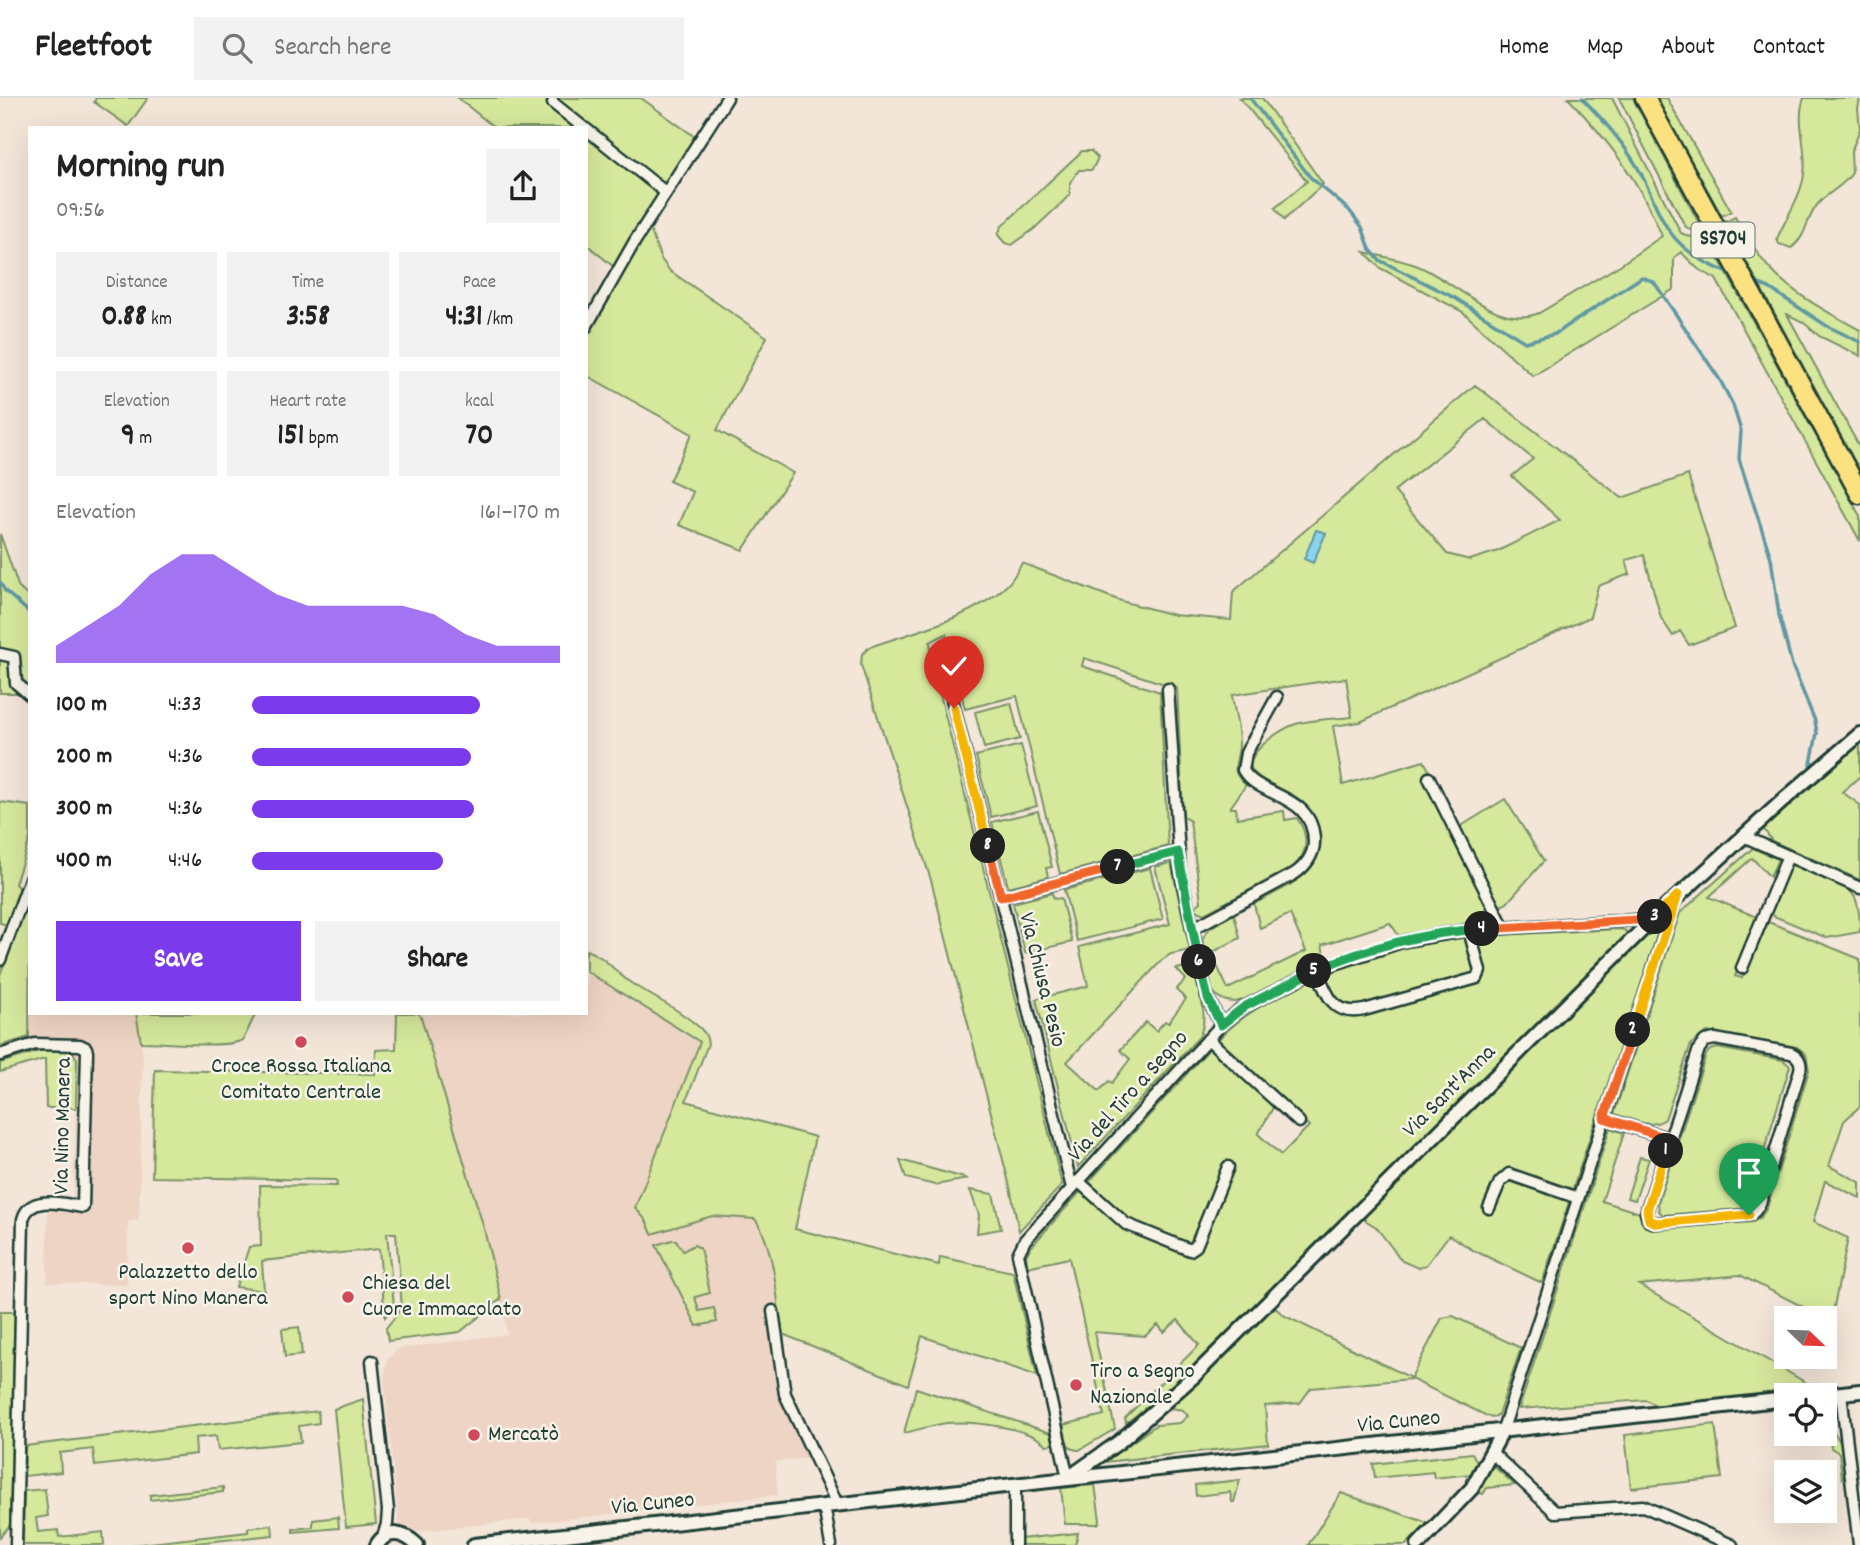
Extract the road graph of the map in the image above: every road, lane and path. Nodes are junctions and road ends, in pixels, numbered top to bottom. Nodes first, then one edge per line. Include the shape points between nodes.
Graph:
1 (727, 98) edge
2 (1645, 98) edge
3 (553, 103) dead end
4 (581, 126) edge
5 (588, 131) edge
6 (665, 192) junction
7 (588, 323) edge
8 (1860, 494) edge
9 (0, 654) edge
10 (942, 658) dead end
11 (1168, 689) dead end
12 (28, 693) edge
13 (1277, 697) dead end
14 (1860, 734) edge
15 (1429, 778) dead end
16 (1743, 836) junction
17 (1178, 852) junction
18 (1788, 856) junction
19 (28, 884) edge
20 (1860, 888) edge
21 (1678, 895) junction
22 (1001, 897) junction
23 (1653, 919) junction
24 (1504, 928) junction
25 (1192, 929) junction
26 (1469, 930) junction
27 (0, 960) edge
28 (1742, 968) dead end
29 (1317, 970) junction
30 (1221, 1025) junction
31 (1208, 1039) junction
32 (0, 1055) edge
33 (1604, 1118) junction
34 (1299, 1122) dead end
35 (1670, 1139) junction
36 (1228, 1167) dead end
37 (1075, 1185) junction
38 (1578, 1198) junction
39 (1489, 1208) dead end
40 (773, 1311) dead end
41 (372, 1361) dead end
42 (1860, 1391) edge
43 (1841, 1393) junction
44 (1837, 1394) edge
45 (1774, 1401) edge
46 (1502, 1432) junction
47 (1492, 1453) junction
48 (1068, 1478) junction
49 (1015, 1483) junction
50 (830, 1505) junction
51 (388, 1510) junction
52 (17, 1531) junction
53 (399, 1534) junction
54 (378, 1543) edge
55 (1423, 1543) edge
56 (419, 1544) edge
57 (9, 1545) edge
58 (16, 1545) edge
59 (474, 1545) edge
60 (831, 1545) edge
61 (1015, 1545) edge
62 (1732, 1545) edge
63 (1858, 1545) edge

1 - 6 street
2 - 8 highway, SS704
3 - 4 street
5 - 6 street
6 - 7 street
9 - 12 street via 14,657 16,683
10 - 22 street, Via Chiusa Pesio
11 - 17 street
13 - 25 street via 1245,753 1243,769 1303,812 1313,835 1311,855 1294,874
14 - 16 main road, Via Sant'Anna
15 - 24 street
16 - 18 street
16 - 21 main road, Via Sant'Anna
17 - 22 street
17 - 25 street
18 - 20 street
18 - 28 street
19 - 27 street
21 - 23 main road, Via Sant'Anna
21 - 33 street
22 - 37 street, Via Chiusa Pesio
23 - 24 street, Via del Tiro a Segno
23 - 48 main road, Via Sant'Anna via 1193,1377 1132,1431
24 - 26 street, Via del Tiro a Segno
25 - 30 street via 1206,994
26 - 29 street, Via del Tiro a Segno via 1405,941
26 - 29 street via 1477,978 1364,1010 1347,1010 1330,1000
29 - 30 street, Via del Tiro a Segno via 1244,1007
30 - 31 street, Via del Tiro a Segno
31 - 34 street, Via del Tiro a Segno
31 - 37 street, Via del Tiro a Segno
32 - 52 street, Via Nino Manera via 35,1044 80,1045 87,1052 83,1207 35,1204 23,1219
33 - 35 street
33 - 38 street
35 - 35 street via 1646,1213 1649,1220 1657,1223 1753,1213 1760,1203 1800,1070 1798,1058 1715,1039 1705,1041
36 - 37 street, Via del Tiro a Segno via 1196,1246 1190,1250 1126,1224
37 - 48 street, Via del Tiro a Segno via 1025,1240 1017,1259
38 - 39 street via 1509,1174 1500,1182
38 - 46 street
40 - 50 street via 786,1394
41 - 51 street
42 - 43 main road
43 - 44 main road
43 - 63 street
45 - 46 main road, Via Cuneo
46 - 47 main road
46 - 48 main road, Via Cuneo
47 - 55 main road via 1472,1488
47 - 62 street via 1555,1512 1643,1506
48 - 49 main road, Via Cuneo
49 - 50 main road, Via Cuneo
49 - 61 street
50 - 59 main road, Via Cuneo
50 - 60 street
51 - 53 street
51 - 54 street
52 - 57 street, Via Nino Manera
52 - 58 street, Via Nino Manera
53 - 54 main road
53 - 56 main road

